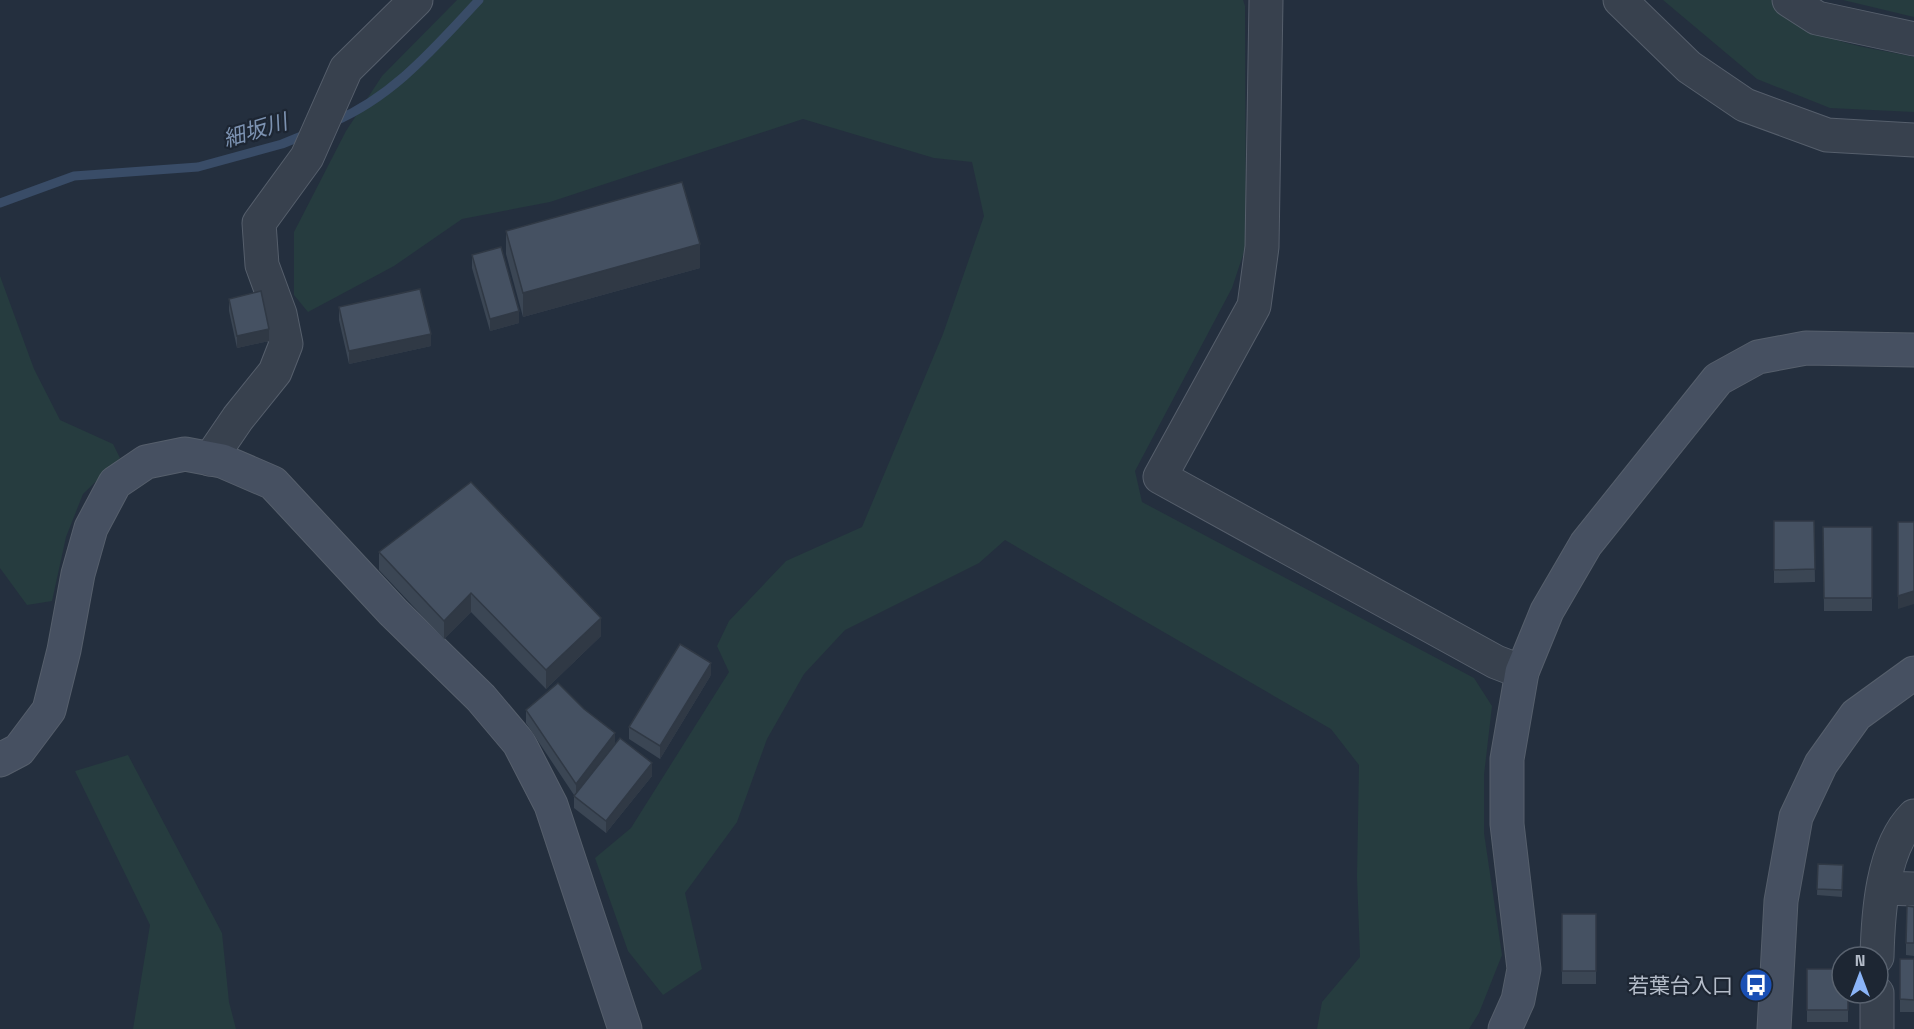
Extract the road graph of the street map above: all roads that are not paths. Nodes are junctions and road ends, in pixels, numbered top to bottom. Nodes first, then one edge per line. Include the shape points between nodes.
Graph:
1 (416, 0) edge
2 (1266, 0) edge
3 (1620, 0) edge
4 (1789, 0) edge
5 (1914, 39) edge
6 (1914, 140) edge
7 (1914, 351) edge
8 (210, 459) junction
9 (1522, 672) junction
10 (1914, 673) edge
11 (0, 760) edge
12 (1914, 816) edge
13 (1899, 888) edge
14 (1877, 945) edge
15 (1877, 1005) edge
16 (625, 1029) edge
17 (1505, 1029) edge
18 (1774, 1029) edge
19 (1877, 1029) edge

1 - 8 street via 346,69 307,157 259,223 262,265 286,344 275,372
2 - 9 street via 1262,248 1254,306 1160,477 1496,662
3 - 6 street via 1689,67 1745,105 1827,135
4 - 5 street via 1816,18
7 - 9 street via 1806,348 1758,357 1718,379 1586,544 1547,611
8 - 11 street via 185,454 146,462 115,483 91,528 49,710 19,750
8 - 16 street via 273,483 393,612 481,698 519,743 551,805
9 - 17 street via 1507,759 1507,824 1524,969 1518,1000
10 - 18 street via 1856,715 1821,764 1796,817 1781,901
12 - 13 street via 1892,854
13 - 14 street via 1878,916
15 - 19 street

